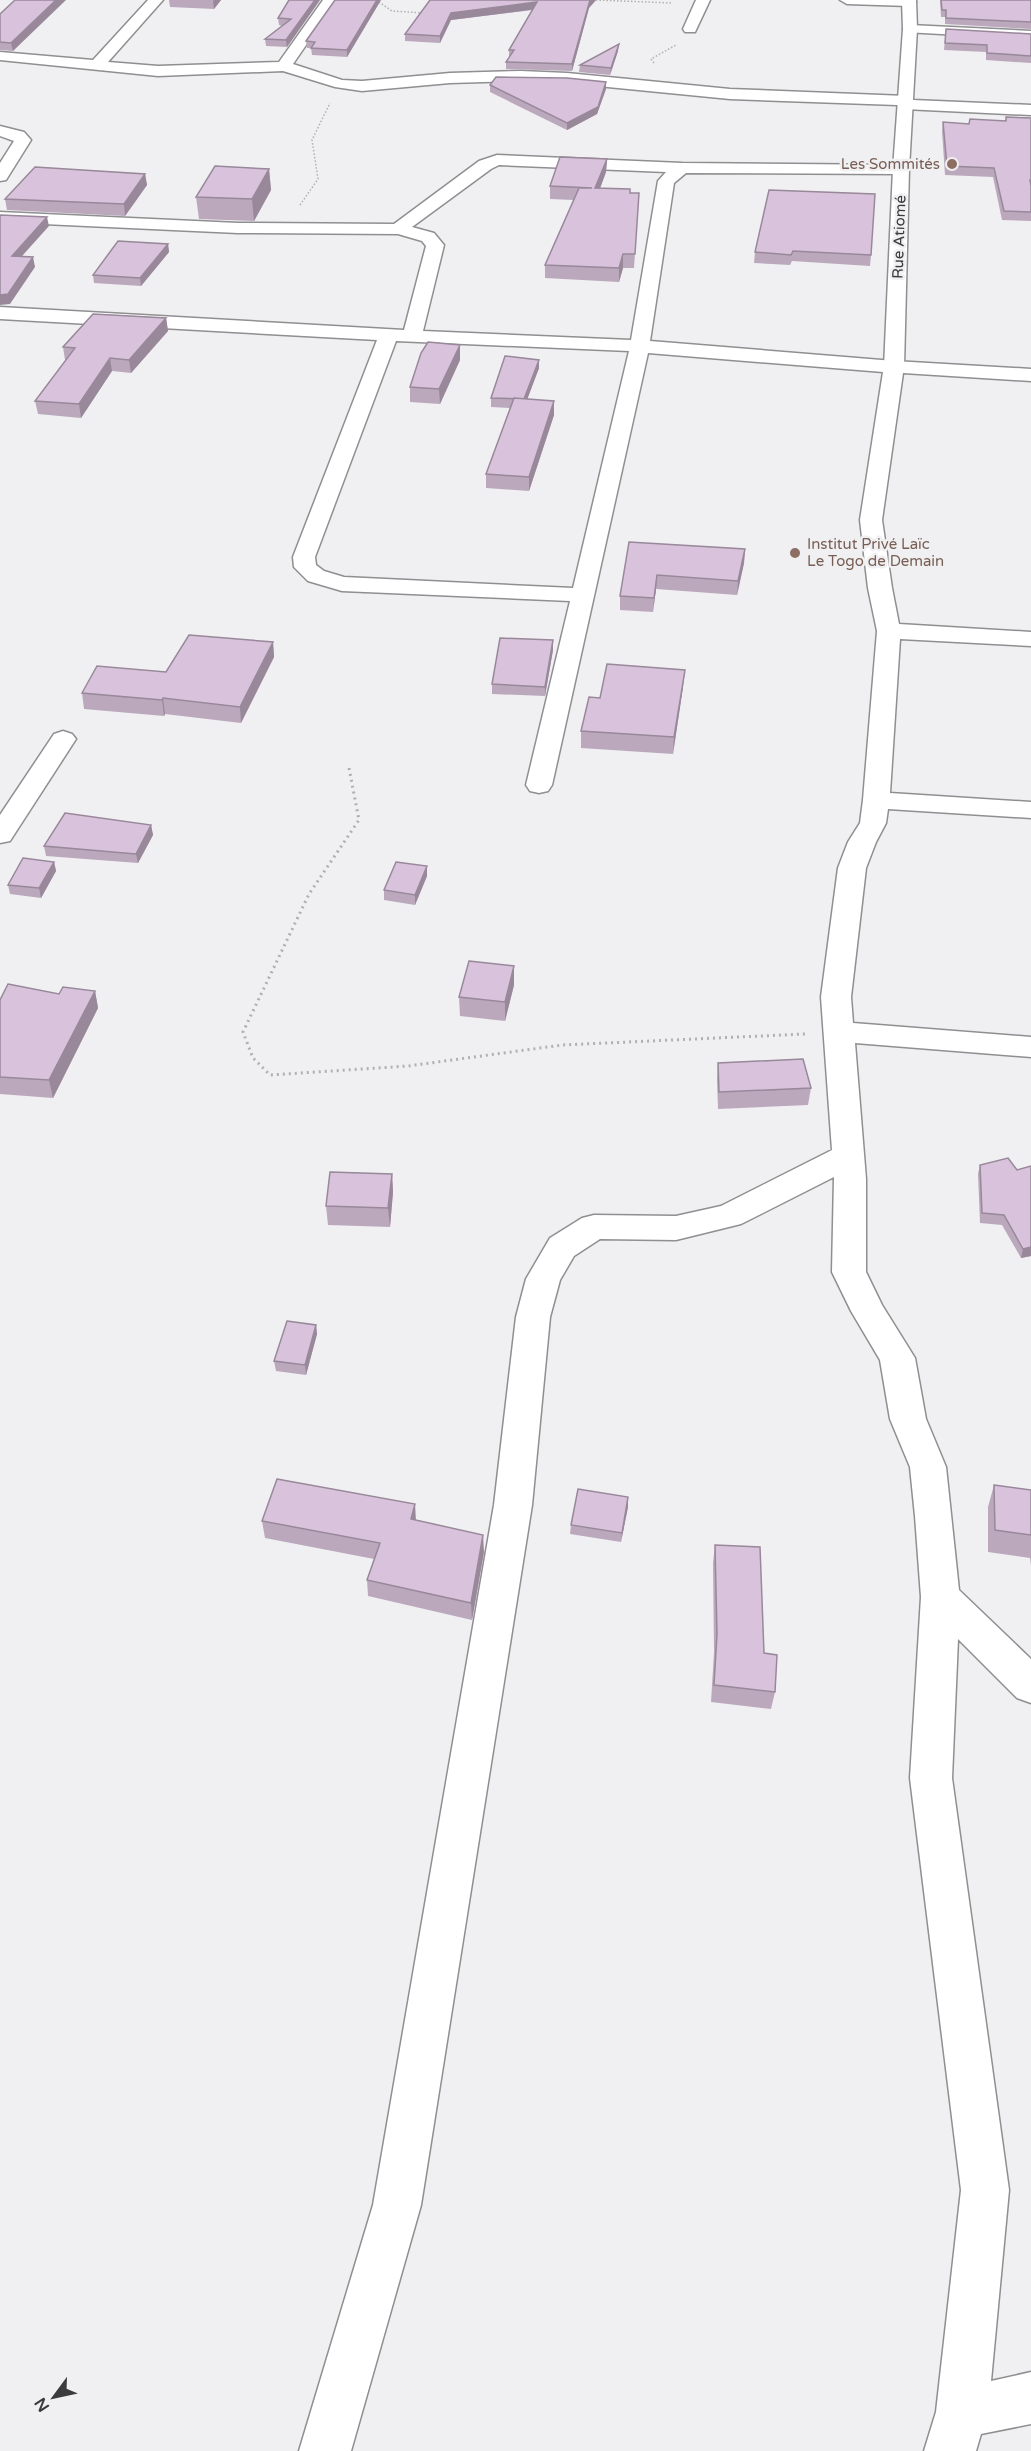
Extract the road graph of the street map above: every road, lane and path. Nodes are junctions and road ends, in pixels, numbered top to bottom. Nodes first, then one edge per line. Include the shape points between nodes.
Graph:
1 (156, 0) edge
2 (330, 0) edge
3 (376, 0) edge
4 (596, 0) edge
5 (703, 0) edge
6 (847, 0) edge
7 (909, 1) edge
8 (677, 2) dead end
9 (427, 12) edge
10 (690, 29) joint
11 (910, 29) junction
12 (1031, 35) edge
13 (0, 56) edge
14 (97, 65) junction
15 (284, 66) junction
16 (340, 84) junction
17 (676, 89) junction
18 (905, 102) junction
19 (1031, 110) edge
20 (0, 131) edge
21 (682, 168) junction
22 (901, 169) junction
23 (0, 176) edge
24 (0, 217) edge
25 (285, 228) junction
26 (398, 228) junction
27 (0, 313) edge
28 (389, 335) junction
29 (412, 335) junction
30 (640, 346) junction
31 (894, 367) junction
32 (1031, 375) edge
33 (582, 595) junction
34 (889, 631) junction
35 (1031, 639) edge
36 (63, 739) dead end
37 (349, 768) dead end
38 (538, 785) dead end
39 (876, 800) junction
40 (1031, 810) edge
41 (0, 835) edge
42 (838, 1032) junction
43 (1031, 1047) edge
44 (847, 1156) junction
45 (940, 1597) junction
46 (1031, 1685) edge
47 (1031, 2398) edge
48 (956, 2432) edge
49 (326, 2451) edge

1 - 14 street
2 - 15 street
3 - 9 path via 392,11
4 - 8 path
5 - 10 street
6 - 7 street
7 - 11 street, Rue Atiomé
10 - 17 path via 675,45 651,59
11 - 12 street
11 - 18 street, Rue Atiomé
13 - 14 street
14 - 15 street via 159,71
15 - 16 street
16 - 17 street via 383,86 450,78 521,76
16 - 25 path via 312,140 318,179
17 - 18 street
18 - 19 street
18 - 22 street, Rue Atiomé
20 - 23 street via 18,135 22,140
21 - 22 street
21 - 26 street via 497,160
21 - 30 street via 666,181
22 - 31 street, Rue Atiomé
24 - 25 street
25 - 26 street
26 - 29 street via 428,237 435,245
27 - 28 street
28 - 29 street
28 - 33 street via 304,557 305,567 316,576 342,584
29 - 30 street
30 - 31 street
30 - 33 street
31 - 32 street
31 - 34 street, Rue Atiomé via 871,520
33 - 38 street
34 - 35 street
34 - 39 street, Rue Atiomé
36 - 41 street
37 - 42 path via 359,820 309,894 243,1032 252,1058 270,1074 408,1066 562,1046
39 - 40 street
39 - 42 street, Rue Atiomé via 873,823 852,868 836,998
42 - 43 street
42 - 44 street, Rue Atiomé
44 - 45 street, Rue Atiomé via 849,1272 897,1358 908,1419 928,1467
44 - 49 street via 729,1216 676,1228 594,1227 562,1248 543,1279 533,1317 513,1505 397,2205
45 - 46 street
45 - 48 street, Rue Atiomé via 931,1778 985,2190
47 - 48 street

